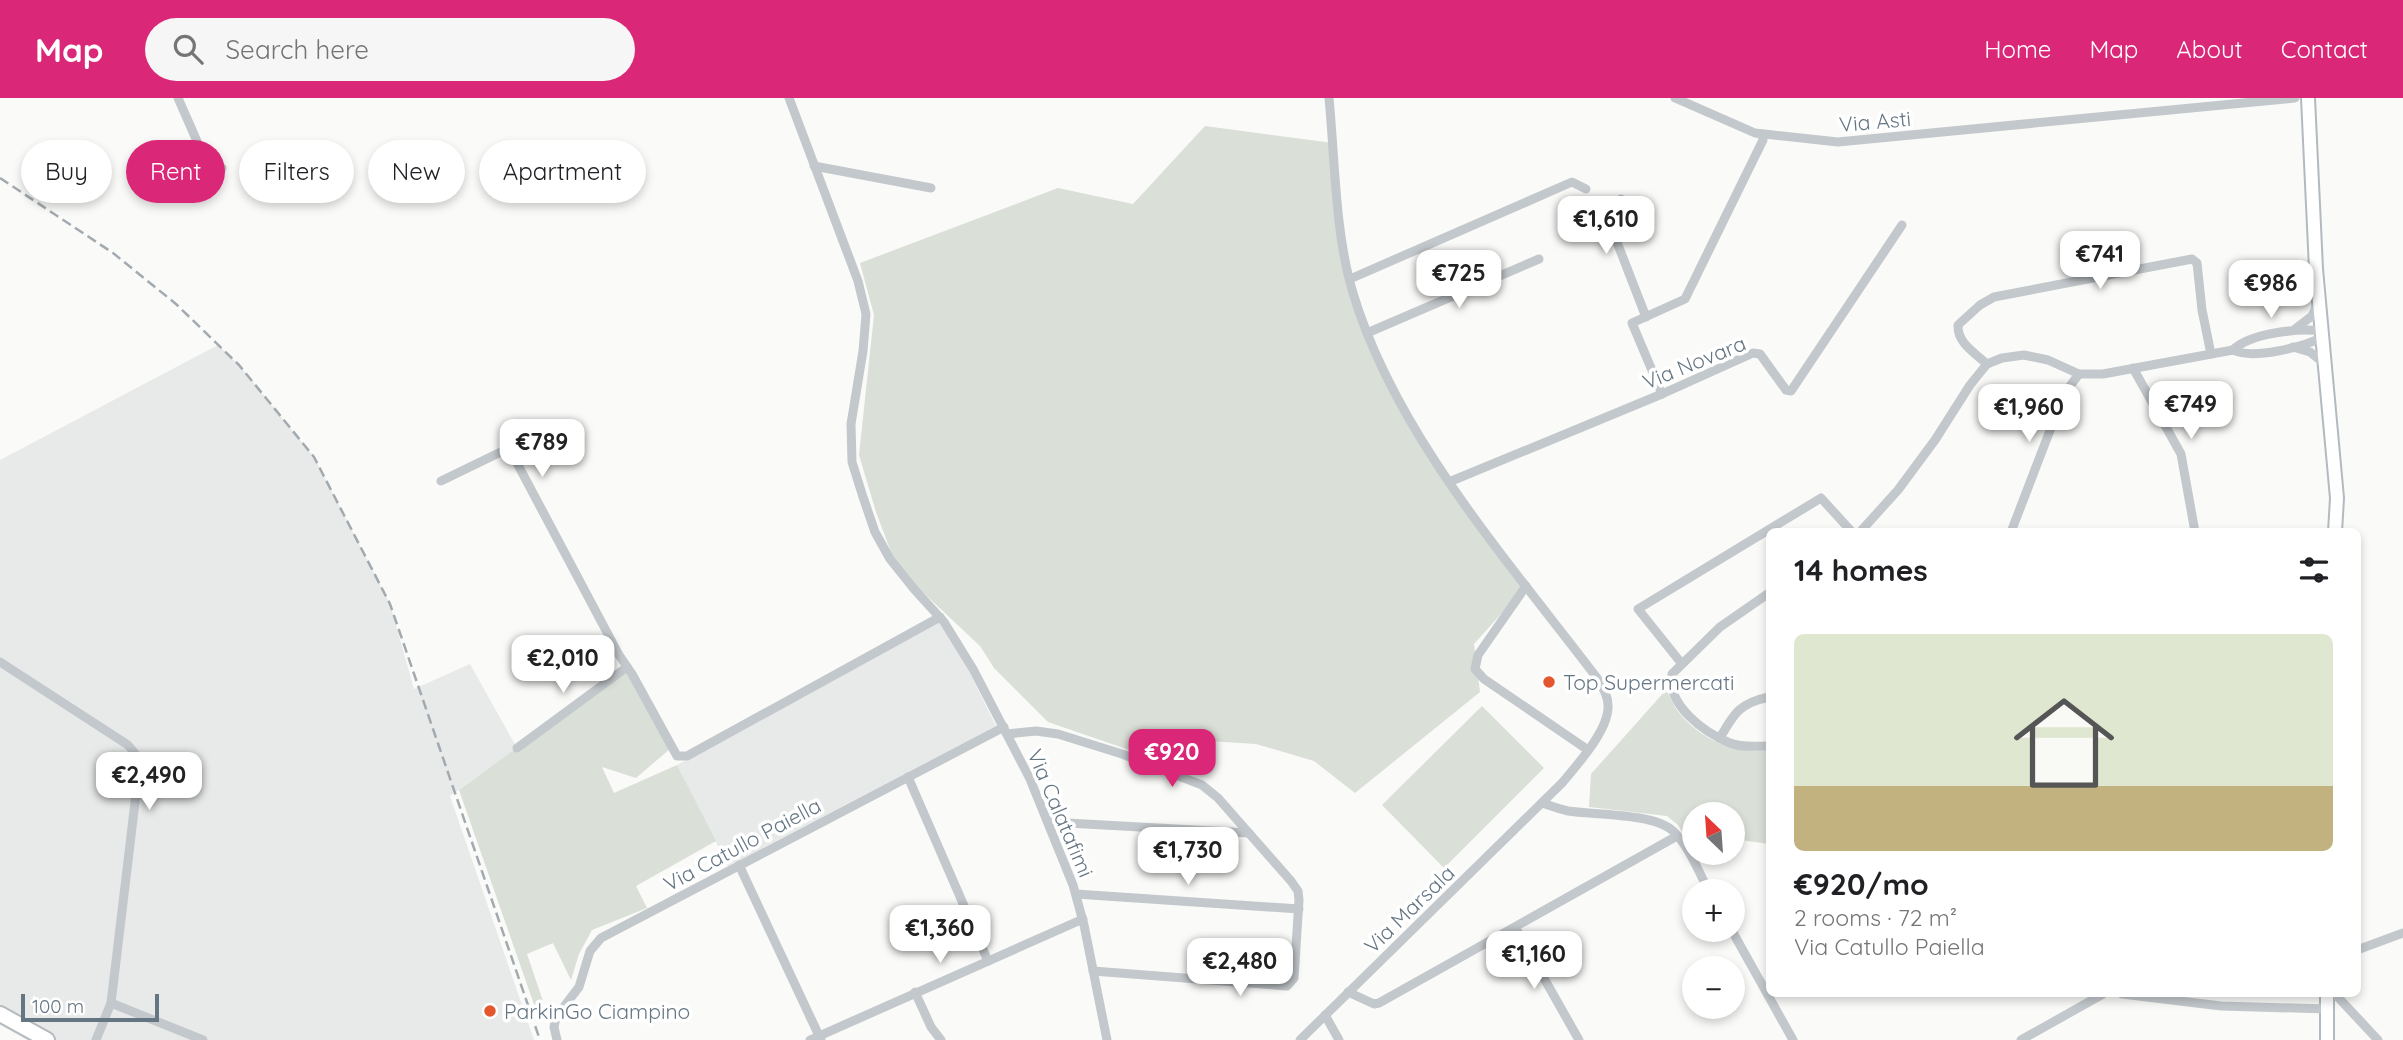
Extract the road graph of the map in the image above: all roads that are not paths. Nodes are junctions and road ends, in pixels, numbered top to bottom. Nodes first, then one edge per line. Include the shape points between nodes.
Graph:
1 (178, 98) edge
2 (789, 98) edge
3 (1329, 98) edge
4 (1675, 98) edge
5 (2295, 98) edge
6 (2308, 98) edge
7 (1762, 134) junction
8 (196, 140) edge
9 (814, 166) junction
10 (931, 188) dead end
11 (1586, 189) dead end
12 (1621, 200) dead end
13 (1902, 225) dead end
14 (1539, 259) dead end
15 (1350, 279) junction
16 (2319, 303) junction
17 (1646, 317) junction
18 (2288, 332) junction
19 (1367, 333) junction
20 (2322, 334) junction
21 (2293, 347) junction
22 (2233, 350) junction
23 (2211, 354) junction
24 (1987, 363) junction
25 (2325, 364) junction
26 (2133, 368) junction
27 (2080, 374) junction
28 (1662, 394) junction
29 (441, 481) dead end
30 (1449, 482) junction
31 (1772, 528) edge
32 (1848, 528) edge
33 (1864, 528) edge
34 (2013, 528) edge
35 (2194, 528) edge
36 (2335, 528) edge
37 (1766, 531) edge
38 (1526, 586) junction
39 (1766, 595) edge
40 (940, 617) junction
41 (0, 662) edge
42 (1682, 664) junction
43 (627, 667) junction
44 (1766, 698) edge
45 (1005, 731) junction
46 (1720, 738) junction
47 (1766, 746) edge
48 (517, 748) dead end
49 (1588, 750) junction
50 (908, 777) junction
51 (1542, 803) junction
52 (1049, 822) junction
53 (1249, 833) junction
54 (1677, 836) junction
55 (739, 865) junction
56 (1702, 879) edge
57 (1076, 894) junction
58 (1298, 909) junction
59 (1083, 919) junction
60 (1516, 927) junction
61 (2403, 933) edge
62 (1738, 942) edge
63 (2361, 949) edge
64 (988, 961) junction
65 (1093, 971) junction
66 (915, 992) junction
67 (1348, 992) junction
68 (1766, 992) edge
69 (1769, 997) edge
70 (2098, 997) edge
71 (2147, 997) edge
72 (2327, 997) edge
73 (2338, 997) edge
74 (111, 1003) junction
75 (2327, 1009) junction
76 (0, 1014) edge
77 (1325, 1015) junction
78 (0, 1025) edge
79 (817, 1039) edge
80 (28, 1040) edge
81 (47, 1040) edge
82 (96, 1040) edge
83 (203, 1040) edge
84 (557, 1040) edge
85 (942, 1040) edge
86 (1107, 1040) edge
87 (1300, 1040) edge
88 (1339, 1040) edge
89 (1579, 1040) edge
90 (1793, 1040) edge
91 (2021, 1040) edge
92 (2327, 1040) edge
93 (2378, 1040) edge

1 - 8 street
2 - 9 street, Via Calatafimi
3 - 15 street, Via Marsala
4 - 7 street, Via Asti
5 - 7 street, Via Asti via 1838,142
6 - 16 main road
7 - 17 street via 1685,299
9 - 10 street
9 - 40 street, Via Calatafimi via 866,314 851,424 852,462 875,532 890,559
11 - 15 street via 1572,182
12 - 17 street via 1608,219
13 - 28 street, Via Novara via 1791,391 1754,352
14 - 19 street
15 - 19 street, Via Marsala
16 - 18 street via 2305,323
16 - 20 main road
17 - 28 street via 1632,326
18 - 20 street
18 - 22 street via 2246,340
19 - 30 street, Via Marsala via 1394,391
20 - 21 street
20 - 25 main road
21 - 22 street via 2249,355
21 - 25 street via 2310,352
22 - 23 street
23 - 24 street via 2197,263 2192,259 1994,297 1958,325 1962,341
23 - 26 street
24 - 27 street via 2012,356 2038,357
24 - 33 street via 1898,490
25 - 36 main road via 2337,498
26 - 27 street
26 - 35 street via 2181,454
27 - 34 street via 2064,394
28 - 30 street, Via Novara
29 - 43 street via 509,448
30 - 38 street, Via Marsala
31 - 32 street via 1821,498
37 - 42 street via 1638,609
38 - 49 street, Via Marsala via 1604,690 1607,715
38 - 49 street via 1478,655 1475,669
39 - 42 street via 1720,627
40 - 43 street via 687,757 677,756 671,748
40 - 45 street, Via Calatafimi
41 - 74 street via 128,745 138,759
42 - 46 street via 1671,682 1680,704 1688,716
43 - 48 street
44 - 46 street via 1740,708
45 - 50 street, Via Catullo Paiella
45 - 52 street, Via Calatafimi
45 - 53 street, Via Catullo Paiella via 1058,734 1194,781 1213,793
46 - 47 street via 1741,746
49 - 51 street, Via Marsala
50 - 55 street, Via Catullo Paiella
50 - 64 street
51 - 54 street via 1659,823
51 - 67 street, Via Marsala
52 - 53 street
52 - 57 street, Via Calatafimi
53 - 58 street, Via Catullo Paiella via 1294,883
54 - 56 street
54 - 60 street
55 - 79 street
55 - 84 street, Via Catullo Paiella via 596,942 579,987 556,1017
57 - 58 street
57 - 59 street, Via Calatafimi
58 - 65 street, Via Catullo Paiella via 1294,978 1287,986
59 - 64 street
59 - 65 street, Via Calatafimi
60 - 67 street via 1378,1004
60 - 89 street
61 - 63 street
62 - 68 street
64 - 66 street
65 - 86 street, Via Calatafimi
66 - 79 street
66 - 85 street
67 - 77 street, Via Marsala
69 - 90 street
70 - 91 street
71 - 75 street via 2221,1006
72 - 75 main road
73 - 93 street
74 - 82 street
74 - 83 street
75 - 92 main road
76 - 81 main road
77 - 87 street, Via Marsala
77 - 88 street
78 - 80 main road

